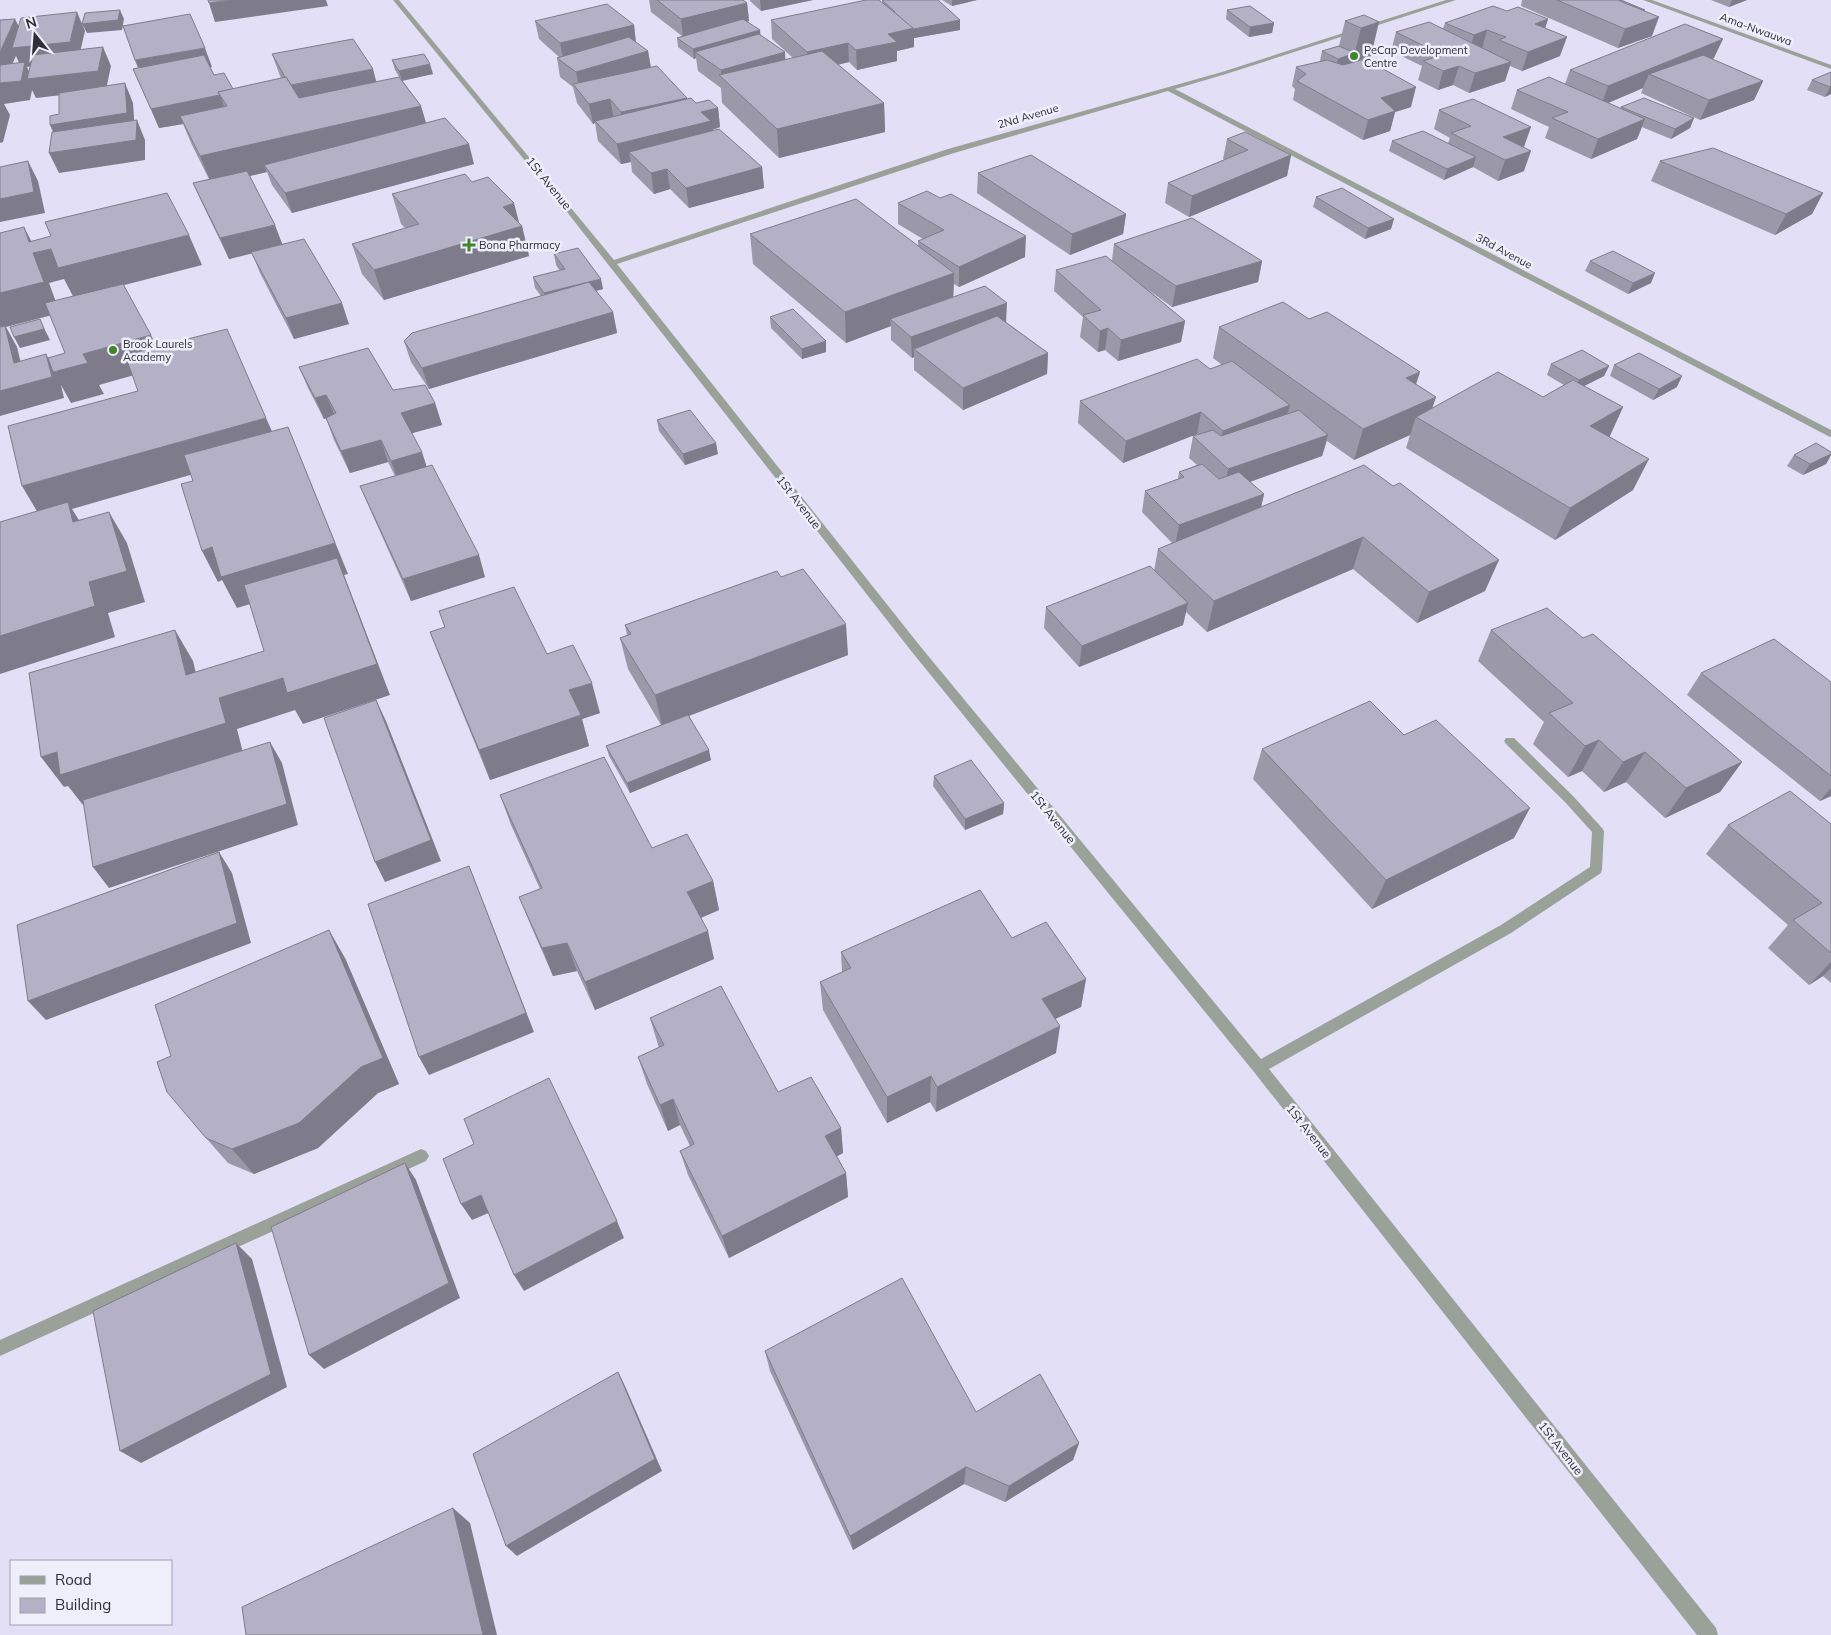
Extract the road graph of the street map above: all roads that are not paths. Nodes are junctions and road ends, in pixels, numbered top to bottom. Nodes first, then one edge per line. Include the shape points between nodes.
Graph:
1 (396, 0) edge
2 (1453, 0) edge
3 (1646, 0) edge
4 (1831, 67) edge
5 (1167, 88) junction
6 (612, 264) junction
7 (1831, 434) edge
8 (1510, 741) dead end
9 (1259, 1067) junction
10 (421, 1156) dead end
11 (0, 1348) edge
12 (1709, 1635) edge

1 - 6 street, 1St Avenue via 486,106
2 - 5 street, 2Nd Avenue
3 - 4 street, Ama-Nwauwa
5 - 6 street, 2Nd Avenue via 951,151
5 - 7 street, 3Rd Avenue
6 - 9 street, 1St Avenue via 916,649
8 - 9 street via 1598,831 1596,869 1506,929
9 - 12 street, 1St Avenue
10 - 11 street

